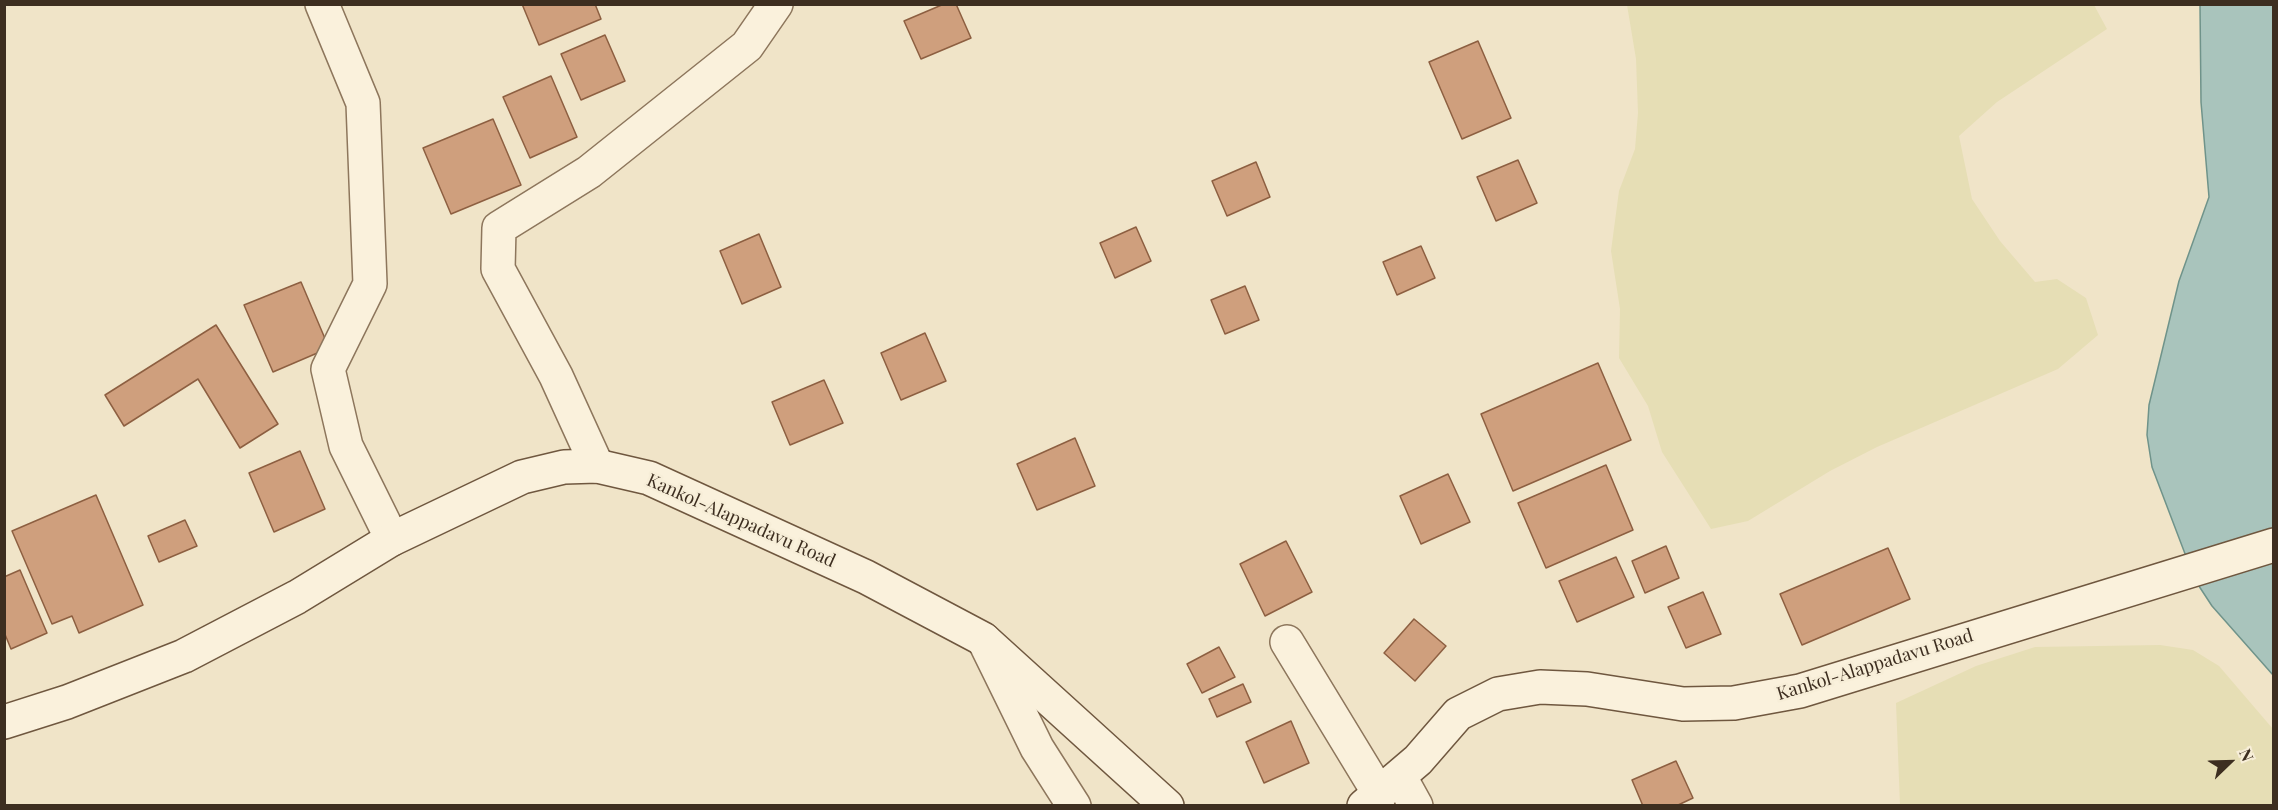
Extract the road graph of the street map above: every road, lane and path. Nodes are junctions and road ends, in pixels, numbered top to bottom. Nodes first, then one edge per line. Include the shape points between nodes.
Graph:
1 (322, 4) edge
2 (776, 4) edge
3 (597, 466) junction
4 (392, 539) junction
5 (2274, 544) edge
6 (983, 639) junction
7 (1287, 642) dead end
8 (4, 722) edge
9 (1381, 793) edge
10 (1074, 806) edge
11 (1167, 806) edge
12 (1416, 806) edge

1 - 4 main road via 363,103 370,284 328,369 345,446
2 - 3 main road via 747,46 589,172 499,228 498,269 556,376
3 - 4 main road, Kankol-Alappadavu Road via 564,467 522,477
3 - 6 main road, Kankol-Alappadavu Road via 649,478 866,577
4 - 8 main road, Kankol-Alappadavu Road via 297,597 184,657
5 - 9 main road, Kankol-Alappadavu Road via 1800,691 1734,703 1683,704 1587,688 1539,687 1498,694 1458,714
6 - 10 main road via 1037,748
6 - 11 main road, Kankol-Alappadavu Road
7 - 9 main road
9 - 12 main road

